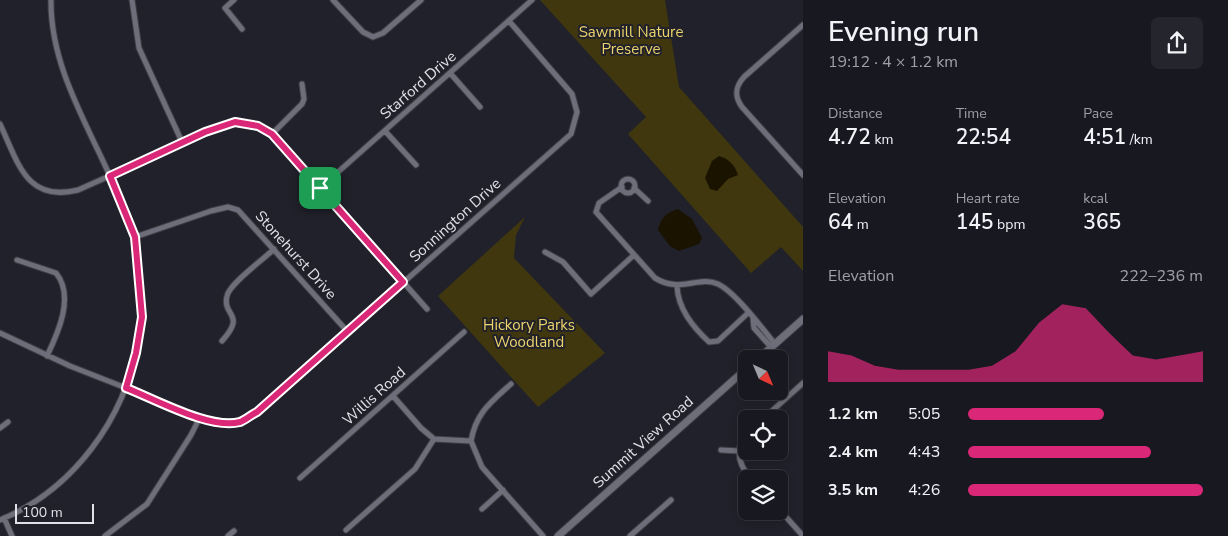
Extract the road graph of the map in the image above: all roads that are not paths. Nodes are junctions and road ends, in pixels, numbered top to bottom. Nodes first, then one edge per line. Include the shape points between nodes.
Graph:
1 (51, 0) edge
2 (132, 0) edge
3 (234, 0) edge
4 (333, 0) edge
5 (421, 0) edge
6 (532, 0) edge
7 (509, 21) junction
8 (803, 25) edge
9 (242, 29) dead end
10 (450, 74) junction
11 (302, 84) dead end
12 (480, 107) dead end
13 (0, 124) edge
14 (385, 131) junction
15 (272, 134) junction
16 (182, 142) junction
17 (416, 165) dead end
18 (803, 175) edge
19 (110, 176) junction
20 (622, 187) junction
21 (320, 188) junction
22 (634, 188) junction
23 (648, 201) dead end
24 (135, 237) junction
25 (274, 249) junction
26 (545, 252) dead end
27 (634, 255) junction
28 (17, 260) dead end
29 (403, 282) junction
30 (677, 286) junction
31 (427, 309) dead end
32 (748, 313) junction
33 (803, 319) edge
34 (347, 331) junction
35 (464, 332) dead end
36 (0, 333) edge
37 (222, 342) dead end
38 (773, 345) junction
39 (768, 350) edge
40 (47, 356) junction
41 (738, 376) edge
42 (803, 383) edge
43 (510, 384) dead end
44 (126, 388) junction
45 (393, 396) junction
46 (773, 410) edge
47 (200, 418) junction
48 (8, 422) dead end
49 (0, 428) edge
50 (434, 439) junction
51 (471, 441) junction
52 (722, 450) dead end
53 (738, 451) edge
54 (300, 478) dead end
55 (503, 490) junction
56 (671, 500) dead end
57 (482, 509) dead end
58 (2, 519) edge
59 (788, 519) edge
60 (346, 530) dead end
61 (234, 531) dead end
62 (12, 536) edge
63 (105, 536) edge
64 (228, 536) edge
65 (543, 536) edge
66 (558, 536) edge
67 (630, 536) edge
68 (803, 536) edge

1 - 19 street via 55,46 71,92
2 - 16 street via 139,48
3 - 9 street via 225,8
4 - 5 street via 363,32 373,37 383,34
6 - 7 street, Starford Drive
7 - 10 street, Starford Drive
7 - 29 street, Sonnington Drive via 572,94 577,112 574,127 563,141
8 - 18 street via 738,84 736,92 742,107
10 - 12 street
10 - 14 street, Starford Drive
11 - 15 street via 302,104
13 - 19 street via 21,170 31,183 44,191 61,194
14 - 17 street
14 - 21 street, Starford Drive
15 - 16 street via 258,126 235,122
15 - 21 street
16 - 19 street
19 - 24 street
20 - 22 street via 627,192
20 - 22 street via 624,181 630,179
20 - 27 street via 596,209
21 - 29 street
22 - 23 street
24 - 25 street, Stonehurst Drive via 228,207 246,217
24 - 44 street via 142,317
25 - 34 street, Stonehurst Drive
25 - 37 street via 230,289 227,303 234,324
26 - 27 street via 563,262 591,294
27 - 30 street via 655,278
28 - 40 street via 56,273 63,286 63,311
29 - 31 street
29 - 34 street, Sonnington Drive
30 - 32 street via 703,282 718,284 730,292
30 - 32 street via 679,304 684,312 706,339 714,343
32 - 38 street via 754,328
33 - 38 street
34 - 47 street, Sonnington Drive via 257,412 240,422 221,423
35 - 45 street, Willis Road
36 - 40 street, Sonnington Drive
38 - 39 street
40 - 44 street, Sonnington Drive
41 - 66 street, Summit View Road
42 - 46 street
43 - 51 street via 488,404 476,421
44 - 47 street, Sonnington Drive
44 - 58 street via 107,427 77,465 32,503
45 - 50 street via 420,428
45 - 54 street, Willis Road
47 - 63 street via 147,504
48 - 49 street
50 - 51 street
50 - 60 street via 414,469
51 - 55 street via 482,467
52 - 53 street
55 - 57 street
55 - 65 street
56 - 67 street
58 - 62 street
59 - 68 street
61 - 64 street

